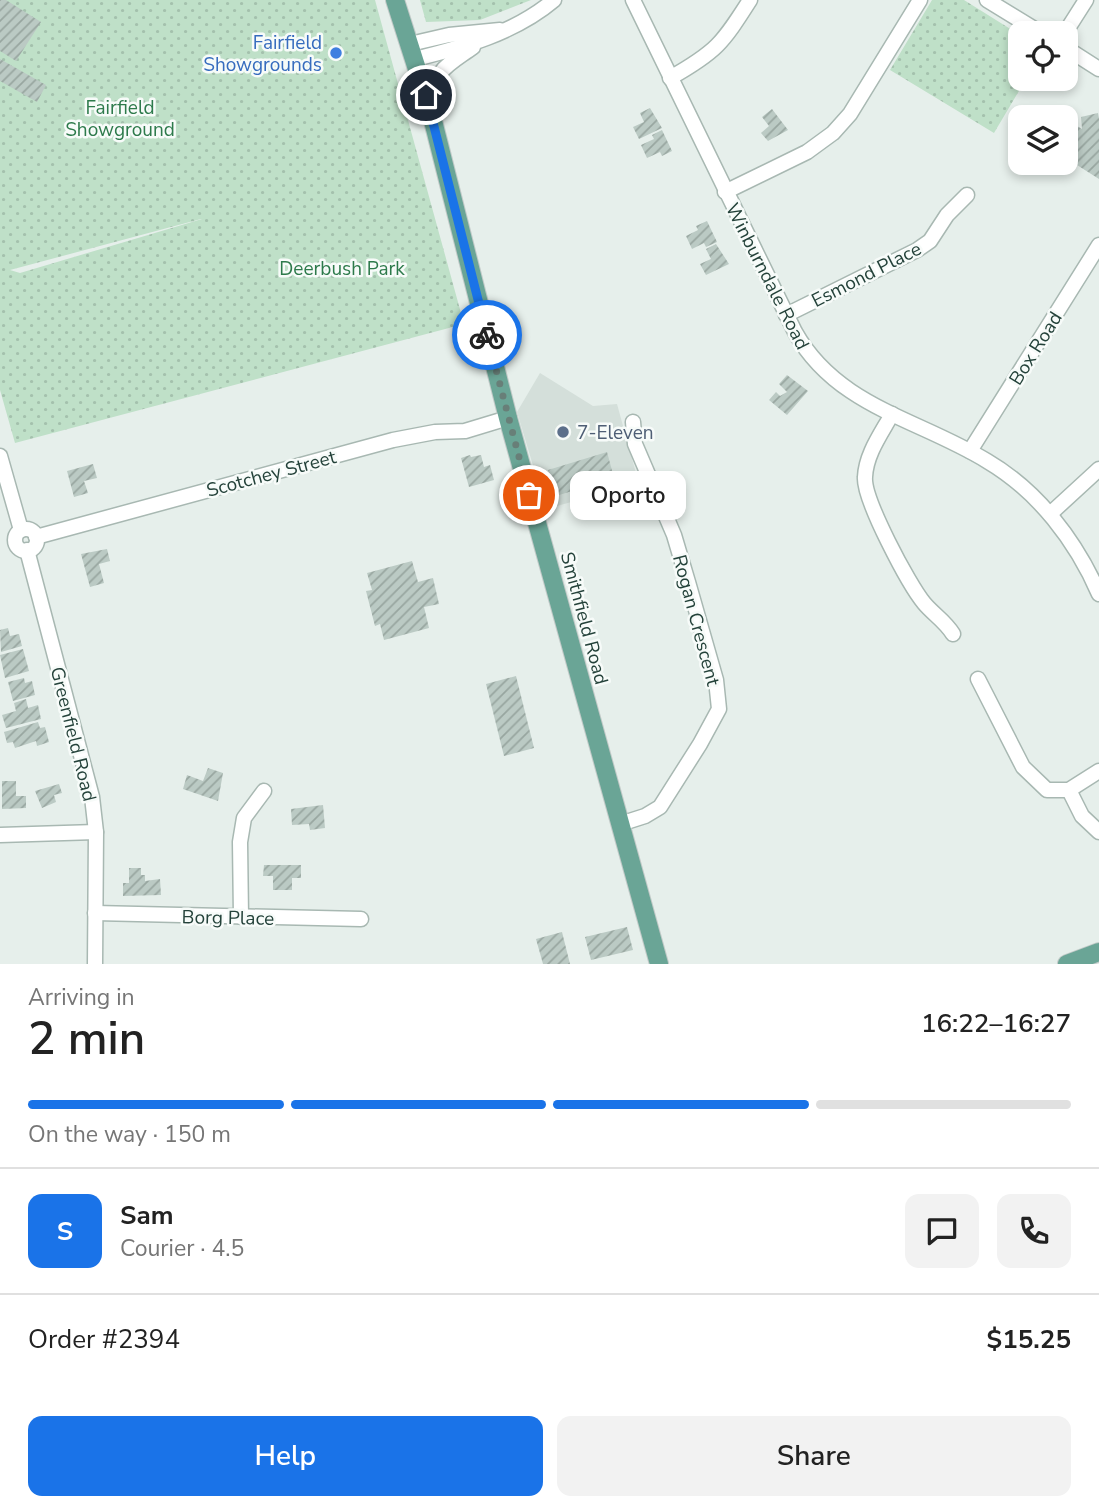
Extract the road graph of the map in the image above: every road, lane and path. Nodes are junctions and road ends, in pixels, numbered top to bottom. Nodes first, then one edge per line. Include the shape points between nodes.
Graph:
1 (395, 0) edge
2 (554, 0) edge
3 (632, 0) edge
4 (750, 0) edge
5 (920, 0) edge
6 (987, 0) edge
7 (1086, 0) edge
8 (1021, 21) edge
9 (1073, 21) edge
10 (505, 30) junction
11 (483, 41) junction
12 (413, 52) junction
13 (1078, 56) edge
14 (1099, 69) edge
15 (670, 78) junction
16 (431, 113) junction
17 (725, 192) junction
18 (967, 195) dead end
19 (1099, 245) edge
20 (786, 315) junction
21 (892, 414) junction
22 (508, 418) junction
23 (633, 422) dead end
24 (970, 451) junction
25 (0, 456) edge
26 (1099, 469) edge
27 (1050, 514) junction
28 (22, 530) junction
29 (36, 537) junction
30 (27, 550) junction
31 (1099, 594) edge
32 (953, 634) dead end
33 (978, 679) dead end
34 (1099, 771) edge
35 (1069, 790) junction
36 (264, 791) dead end
37 (620, 824) junction
38 (96, 832) junction
39 (1099, 832) edge
40 (0, 835) edge
41 (94, 913) junction
42 (241, 917) junction
43 (361, 919) dead end
44 (1099, 952) edge
45 (95, 964) edge
46 (659, 964) edge
47 (1067, 964) edge

1 - 12 main road, Smithfield Road
2 - 10 street
3 - 15 street, Winburndale Road
4 - 15 street via 720,45
5 - 17 street via 850,114 833,133 807,152
6 - 8 street
7 - 9 street
10 - 11 street
10 - 12 street via 449,35
11 - 12 street
11 - 16 street via 441,71 433,86
12 - 16 main road, Smithfield Road
13 - 14 street
15 - 17 street, Winburndale Road
16 - 22 main road, Smithfield Road
17 - 20 street, Winburndale Road
18 - 20 street, Esmond Place via 924,246
19 - 24 street, Box Road
20 - 21 street, Winburndale Road via 809,355 827,374 854,395
21 - 24 street, Winburndale Road
21 - 32 street via 867,463 866,492 919,596
22 - 29 street, Scotchey Street via 465,431 393,440
22 - 37 main road, Smithfield Road
23 - 37 street, Rogan Crescent via 635,444 685,570 716,680 719,709 660,807
24 - 27 street, Winburndale Road via 1002,470
25 - 28 street
26 - 27 street
27 - 31 street, Winburndale Road
28 - 29 street via 30,530
28 - 30 street via 16,544
29 - 30 street
30 - 38 street, Greenfield Road via 92,797
33 - 35 street via 1023,767 1047,790
34 - 35 street
35 - 39 street via 1082,816
36 - 42 street via 244,818
37 - 46 main road, Smithfield Road
38 - 40 street
38 - 41 street, Greenfield Road
41 - 42 street, Borg Place
41 - 45 street, Greenfield Road
42 - 43 street, Borg Place
44 - 47 main road

